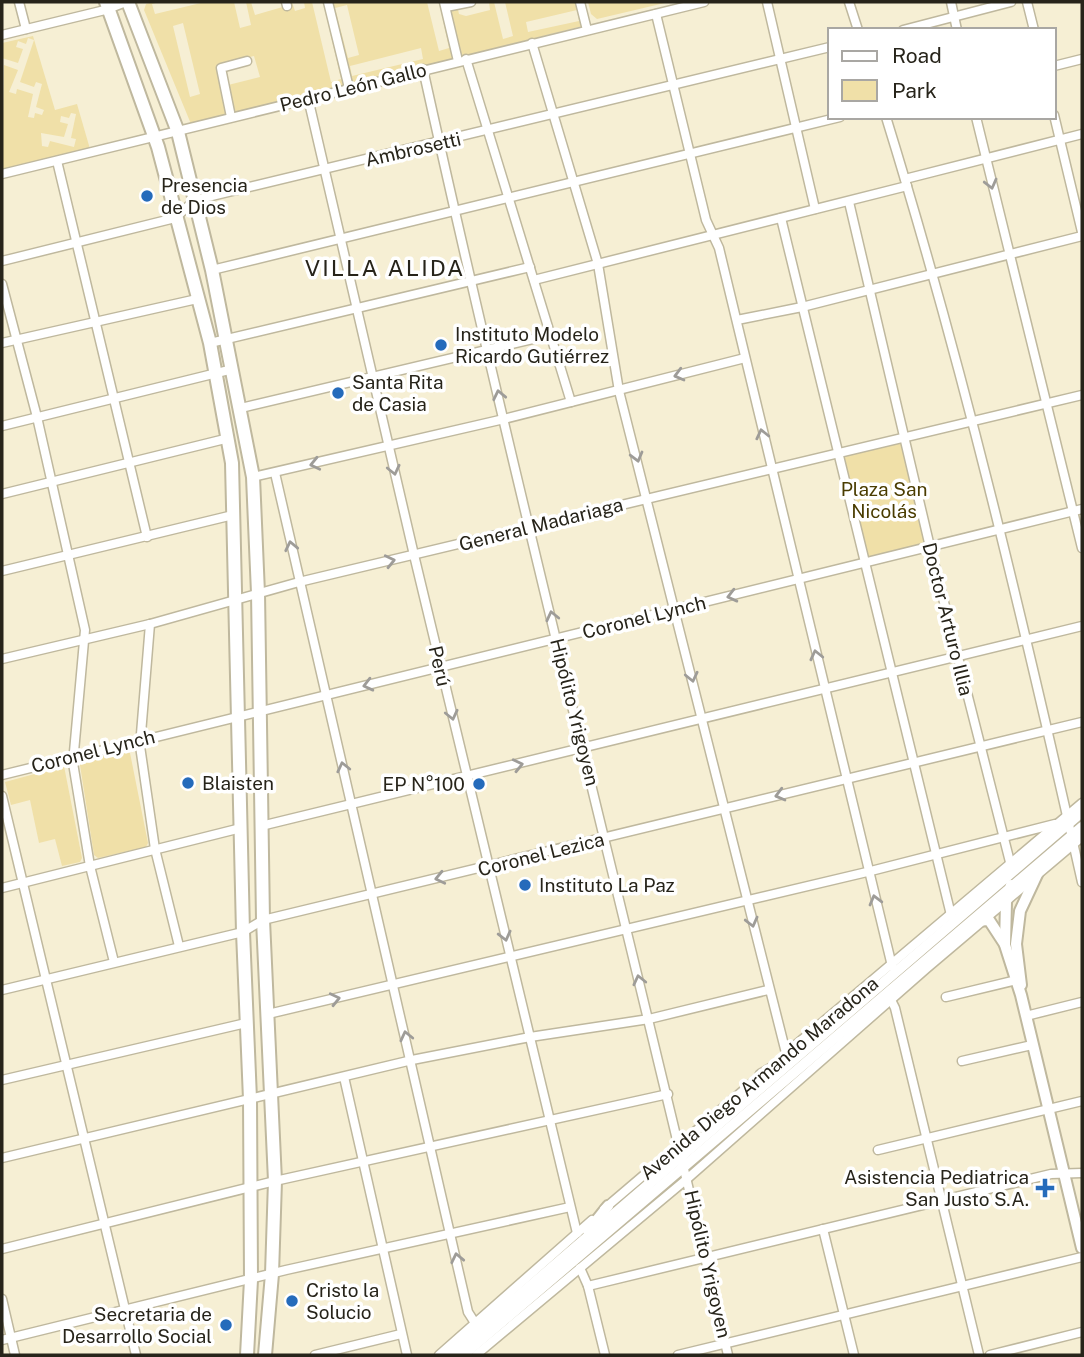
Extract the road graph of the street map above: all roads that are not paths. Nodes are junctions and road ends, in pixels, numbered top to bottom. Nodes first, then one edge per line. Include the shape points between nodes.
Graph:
1 (19, 2) edge
2 (127, 2) edge
3 (330, 2) edge
4 (471, 2) edge
5 (580, 2) edge
6 (704, 2) edge
7 (768, 2) edge
8 (849, 2) edge
9 (951, 2) edge
10 (1011, 2) edge
11 (1027, 2) edge
12 (107, 5) edge
13 (445, 5) edge
14 (656, 14) junction
15 (954, 17) junction
16 (857, 28) edge
17 (910, 28) edge
18 (957, 28) edge
19 (1034, 28) edge
20 (26, 29) junction
21 (587, 30) junction
22 (2, 35) edge
23 (532, 43) junction
24 (828, 47) edge
25 (780, 58) junction
26 (1082, 59) edge
27 (462, 60) junction
28 (247, 61) dead end
29 (1056, 66) edge
30 (423, 69) junction
31 (672, 84) junction
32 (349, 88) junction
33 (308, 98) junction
34 (555, 113) junction
35 (231, 117) junction
36 (833, 119) edge
37 (887, 119) edge
38 (976, 119) edge
39 (1055, 119) edge
40 (796, 128) junction
41 (488, 131) junction
42 (178, 132) junction
43 (1082, 134) edge
44 (154, 138) junction
45 (1060, 139) junction
46 (440, 144) junction
47 (689, 154) junction
48 (985, 159) junction
49 (57, 161) junction
50 (324, 169) junction
51 (2, 174) edge
52 (574, 181) junction
53 (906, 182) junction
54 (509, 197) junction
55 (195, 200) junction
56 (849, 202) junction
57 (815, 209) junction
58 (456, 210) junction
59 (175, 218) junction
60 (781, 218) junction
61 (712, 233) junction
62 (1082, 234) edge
63 (340, 239) junction
64 (77, 243) junction
65 (1008, 255) junction
66 (2, 261) edge
67 (598, 264) junction
68 (530, 267) junction
69 (212, 270) junction
70 (933, 275) junction
71 (472, 281) junction
72 (534, 281) junction
73 (2, 284) edge
74 (869, 290) junction
75 (197, 299) junction
76 (802, 307) junction
77 (356, 308) junction
78 (737, 320) junction
79 (96, 322) junction
80 (550, 335) junction
81 (226, 339) junction
82 (16, 340) junction
83 (2, 343) edge
84 (210, 343) junction
85 (489, 350) junction
86 (745, 358) junction
87 (233, 369) junction
88 (217, 373) junction
89 (373, 379) junction
90 (619, 391) junction
91 (1082, 396) edge
92 (116, 398) junction
93 (571, 402) junction
94 (1048, 404) junction
95 (241, 408) junction
96 (37, 417) junction
97 (504, 419) junction
98 (972, 422) junction
99 (2, 426) edge
100 (229, 438) junction
101 (905, 438) junction
102 (389, 447) junction
103 (838, 455) junction
104 (130, 461) junction
105 (771, 471) junction
106 (275, 473) junction
107 (253, 477) junction
108 (50, 482) junction
109 (2, 494) edge
110 (648, 498) junction
111 (1078, 510) edge
112 (233, 515) junction
113 (531, 527) junction
114 (1000, 530) junction
115 (147, 537) junction
116 (930, 547) junction
117 (1082, 548) edge
118 (414, 555) junction
119 (67, 556) junction
120 (864, 564) junction
121 (2, 571) edge
122 (798, 579) junction
123 (299, 582) junction
124 (258, 593) junction
125 (235, 601) junction
126 (676, 610) junction
127 (150, 624) junction
128 (1082, 626) edge
129 (557, 638) junction
130 (85, 639) junction
131 (1025, 640) junction
132 (958, 657) junction
133 (2, 659) edge
134 (440, 667) junction
135 (890, 674) junction
136 (824, 690) junction
137 (326, 695) junction
138 (259, 712) junction
139 (237, 716) junction
140 (701, 720) junction
141 (1082, 722) edge
142 (1048, 730) junction
143 (140, 739) junction
144 (980, 747) junction
145 (584, 749) junction
146 (73, 757) junction
147 (913, 764) junction
148 (2, 775) edge
149 (467, 777) junction
150 (846, 778) junction
151 (2, 796) edge
152 (1082, 803) edge
153 (352, 806) junction
154 (725, 810) junction
155 (1082, 812) edge
156 (1066, 820) junction
157 (261, 826) junction
158 (1082, 827) edge
159 (242, 828) junction
160 (605, 838) junction
161 (1004, 838) junction
162 (1076, 839) edge
163 (155, 849) junction
164 (935, 855) junction
165 (1046, 859) junction
166 (90, 866) junction
167 (488, 867) junction
168 (1011, 868) junction
169 (867, 872) junction
170 (1034, 877) junction
171 (23, 882) junction
172 (1082, 882) edge
173 (1011, 885) junction
174 (2, 888) edge
175 (372, 894) junction
176 (747, 901) junction
177 (1006, 902) junction
178 (951, 915) junction
179 (986, 919) junction
180 (263, 920) junction
181 (969, 924) junction
182 (627, 929) junction
183 (243, 932) junction
184 (1005, 945) junction
185 (179, 946) junction
186 (510, 958) junction
187 (114, 962) junction
188 (892, 971) junction
189 (48, 979) junction
190 (1018, 980) junction
191 (395, 985) junction
192 (2, 990) edge
193 (768, 990) junction
194 (853, 998) junction
195 (946, 998) dead end
196 (891, 1000) junction
197 (1082, 1002) edge
198 (268, 1014) junction
199 (1026, 1016) junction
200 (649, 1019) junction
201 (246, 1023) junction
202 (530, 1037) junction
203 (836, 1038) junction
204 (812, 1043) junction
205 (1032, 1045) junction
206 (786, 1053) junction
207 (412, 1060) junction
208 (962, 1061) dead end
209 (68, 1064) junction
210 (761, 1075) junction
211 (344, 1077) junction
212 (2, 1080) edge
213 (272, 1091) junction
214 (668, 1094) junction
215 (781, 1095) junction
216 (250, 1099) junction
217 (1082, 1101) edge
218 (1048, 1109) junction
219 (548, 1121) junction
220 (85, 1138) junction
221 (924, 1138) junction
222 (432, 1148) junction
223 (878, 1150) dead end
224 (2, 1158) edge
225 (364, 1162) junction
226 (685, 1162) junction
227 (1082, 1173) edge
228 (1064, 1175) junction
229 (275, 1181) junction
230 (251, 1188) junction
231 (940, 1201) junction
232 (608, 1206) junction
233 (570, 1208) junction
234 (106, 1225) junction
235 (823, 1229) junction
236 (578, 1233) junction
237 (452, 1236) junction
238 (1082, 1248) edge
239 (2, 1249) edge
240 (383, 1250) junction
241 (570, 1252) junction
242 (707, 1256) junction
243 (1082, 1257) edge
244 (580, 1268) junction
245 (272, 1274) junction
246 (569, 1276) junction
247 (251, 1280) junction
248 (588, 1286) junction
249 (962, 1286) junction
250 (540, 1290) junction
251 (2, 1299) edge
252 (126, 1311) junction
253 (844, 1314) junction
254 (524, 1315) junction
255 (475, 1323) junction
256 (1082, 1332) edge
257 (401, 1334) junction
258 (6, 1339) edge
259 (726, 1343) junction
260 (481, 1354) edge
261 (15, 1355) edge
262 (136, 1355) edge
263 (247, 1355) edge
264 (265, 1355) edge
265 (315, 1355) edge
266 (407, 1355) edge
267 (439, 1355) edge
268 (450, 1355) edge
269 (463, 1355) edge
270 (605, 1355) edge
271 (678, 1355) edge
272 (728, 1355) edge
273 (854, 1355) edge
274 (979, 1355) edge
275 (990, 1355) edge

1 - 20 street
2 - 12 street
2 - 42 highway
3 - 32 street
4 - 13 street
5 - 21 street
6 - 14 street, Pedro León Gallo
7 - 25 street
8 - 16 street
9 - 15 street
10 - 15 street
11 - 19 street
12 - 20 street
12 - 44 highway
13 - 27 street
14 - 21 street, Pedro León Gallo
14 - 31 street
15 - 17 street
15 - 18 street
20 - 22 street
21 - 23 street, Pedro León Gallo
23 - 27 street, Pedro León Gallo
23 - 34 street
24 - 25 street, Ambrosetti
25 - 31 street, Ambrosetti
25 - 40 street
26 - 29 street
27 - 30 street, Pedro León Gallo
27 - 41 street
28 - 35 street via 221,68
30 - 32 street, Pedro León Gallo
30 - 46 street, Hipólito Yrigoyen
31 - 34 street, Ambrosetti
31 - 47 street
32 - 33 street, Pedro León Gallo
33 - 35 street, Pedro León Gallo
33 - 50 street, Perú
34 - 41 street, Ambrosetti
34 - 52 street
35 - 42 street, Pedro León Gallo
36 - 40 street
37 - 53 street
38 - 48 street
39 - 45 street
40 - 47 street
40 - 57 street
41 - 46 street, Ambrosetti
41 - 54 street
42 - 44 street, Pedro León Gallo
42 - 55 highway
43 - 45 street
44 - 49 street, Pedro León Gallo
44 - 59 highway
45 - 48 street
45 - 62 street
46 - 50 street, Ambrosetti
46 - 58 street, Hipólito Yrigoyen
47 - 52 street
47 - 61 street
48 - 53 street
48 -> 65 street
49 - 51 street, Pedro León Gallo
49 - 64 street
50 - 55 street, Ambrosetti
50 - 63 street, Perú
52 - 54 street
52 - 67 street
53 - 56 street
53 - 70 street
54 - 58 street
54 - 68 street
55 - 59 street, Ambrosetti
55 - 69 highway
56 - 57 street
56 - 74 street, Doctor Arturo Illia
57 - 60 street
58 - 63 street
58 - 71 street, Hipólito Yrigoyen
59 - 64 street, Ambrosetti
59 - 75 highway
60 - 61 street
60 - 76 street
61 - 67 street
61 - 78 street
62 - 65 street
63 - 69 street
63 - 77 street, Perú
64 - 66 street, Ambrosetti
64 - 79 street
65 - 70 street
65 - 94 street
67 - 72 street
67 - 90 street
68 - 71 street
68 - 72 street
69 - 81 highway
70 - 74 street
70 - 98 street
71 - 77 street
71 - 85 street, Hipólito Yrigoyen
72 - 80 street
73 - 82 street
74 - 76 street
74 - 101 street, Doctor Arturo Illia
75 - 79 street
75 - 84 highway
76 - 78 street
76 - 103 street
77 - 81 street
77 - 89 street, Perú
78 - 86 street
79 - 82 street
79 - 92 street
80 - 85 street
80 - 93 street
81 - 84 street
81 - 87 highway
82 - 83 street
82 - 96 street
84 - 88 highway
85 - 89 street
97 -> 85 street, Hipólito Yrigoyen
86 -> 90 street
105 -> 86 street
87 - 88 street
87 - 95 highway
88 - 92 street
88 - 100 highway
89 - 95 street
89 - 102 street, Perú
90 - 93 street
90 -> 110 street
91 - 94 street, General Madariaga
92 - 96 street
92 - 104 street
93 - 97 street
94 - 98 street, General Madariaga
94 - 111 street
95 - 107 highway
96 - 99 street
96 - 108 street
97 - 102 street
97 - 113 street, Hipólito Yrigoyen
98 - 101 street, General Madariaga
98 - 114 street
100 - 104 street
100 - 112 highway
101 - 103 street, General Madariaga
101 - 116 street, Doctor Arturo Illia
102 -> 106 street
102 -> 118 street, Perú
103 - 105 street, General Madariaga
103 - 120 street
104 - 108 street
104 - 115 street
105 - 110 street, General Madariaga
105 - 122 street
106 - 107 street
123 -> 106 street
107 - 124 highway
108 - 109 street
108 - 119 street
110 - 113 street, General Madariaga
110 - 126 street
111 - 114 street, Coronel Lynch
111 - 117 street
112 - 115 street
112 - 125 highway
113 - 118 street, General Madariaga
129 -> 113 street, Hipólito Yrigoyen
114 - 116 street, Coronel Lynch
114 - 131 street
115 - 119 street
116 - 120 street, Coronel Lynch
116 - 132 street, Doctor Arturo Illia
123 -> 118 street, General Madariaga
118 - 134 street, Perú
119 - 121 street
119 - 130 street
120 - 122 street, Coronel Lynch
120 - 135 street
122 -> 126 street, Coronel Lynch
136 -> 122 street
123 - 124 street, General Madariaga
123 - 137 street
124 - 125 street, General Madariaga
124 - 138 highway
125 - 127 street, General Madariaga
125 - 139 highway
126 - 129 street, Coronel Lynch
126 -> 140 street
127 - 130 street, General Madariaga
127 - 143 street
128 - 131 street
129 - 134 street, Coronel Lynch
129 - 145 street, Hipólito Yrigoyen
130 - 133 street, General Madariaga
130 - 146 street
131 - 132 street
131 - 142 street
132 - 135 street
132 - 144 street, Doctor Arturo Illia
134 -> 137 street, Coronel Lynch
134 -> 149 street, Perú
135 - 136 street
135 - 147 street
136 - 140 street
136 - 150 street
137 - 138 street, Coronel Lynch
153 -> 137 street
138 - 139 street, Coronel Lynch
138 - 157 highway
139 - 143 street, Coronel Lynch
139 - 159 highway
140 - 145 street
140 - 154 street
141 - 142 street, Coronel Lezica
142 - 144 street, Coronel Lezica
142 - 156 street
143 - 146 street, Coronel Lynch
143 - 163 street
144 - 147 street, Coronel Lezica
144 - 161 street, Doctor Arturo Illia
149 -> 145 street
145 - 160 street, Hipólito Yrigoyen
146 - 148 street, Coronel Lynch
146 - 166 street
147 - 150 street, Coronel Lezica
147 - 164 street
149 - 153 street
149 - 167 street, Perú
150 -> 154 street, Coronel Lezica
150 - 169 street
151 - 171 street
152 - 156 street, Avenida Diego Armando Maradona
153 - 157 street
153 - 175 street
154 - 160 street, Coronel Lezica
154 - 176 street
155 - 156 main road, Avenida Diego Armando Maradona
156 - 161 street
156 - 162 street
156 - 168 main road, Avenida Diego Armando Maradona
157 - 180 highway
158 - 162 main road, Avenida Diego Armando Maradona
159 - 163 street
159 - 183 highway
160 - 167 street, Coronel Lezica
160 - 182 street, Hipólito Yrigoyen
161 - 164 street
161 - 168 street, Doctor Arturo Illia
162 - 165 main road, Avenida Diego Armando Maradona
162 - 170 street, Avenida Diego Armando Maradona
162 - 172 street
163 - 166 street
163 - 185 street
164 - 169 street
164 - 178 street
165 - 170 main road, Doctor Arturo Illia
165 - 173 main road, Avenida Diego Armando Maradona
166 - 171 street
166 - 187 street
167 -> 175 street, Coronel Lezica
167 -> 186 street, Perú
168 - 173 main road, Doctor Arturo Illia
168 - 178 street, Avenida Diego Armando Maradona
168 - 188 main road, Avenida Diego Armando Maradona
169 - 176 street
188 -> 169 street
170 - 177 street, Avenida Diego Armando Maradona
170 - 190 main road, Doctor Arturo Illia via 1020,911
171 - 174 street
171 - 189 street
173 - 177 main road, Doctor Arturo Illia
173 - 181 main road, Avenida Diego Armando Maradona
175 - 180 street, Coronel Lezica
175 - 191 street
176 - 182 street
176 -> 193 street
177 - 179 street, Avenida Diego Armando Maradona
177 - 184 main road, Doctor Arturo Illia
178 - 188 street, Avenida Diego Armando Maradona
179 - 181 main road
179 - 184 main road
179 - 196 street, Avenida Diego Armando Maradona
180 - 183 street, Coronel Lezica
180 - 198 highway
181 - 203 main road, Avenida Diego Armando Maradona
182 - 186 street
200 -> 182 street, Hipólito Yrigoyen
183 - 185 street, Coronel Lezica
183 - 201 highway
184 - 190 main road, Doctor Arturo Illia
185 - 187 street, Coronel Lezica
186 - 191 street
186 - 202 street, Perú
187 - 189 street, Coronel Lezica
188 - 194 main road
188 - 204 main road, Avenida Diego Armando Maradona
189 - 192 street, Coronel Lezica
189 - 209 street
190 - 195 street
190 - 199 main road, Doctor Arturo Illia
198 -> 191 street
207 -> 191 street
193 - 200 street
193 - 206 street
194 - 204 main road
194 - 206 street, Avenida Diego Armando Maradona
196 - 215 street, Avenida Diego Armando Maradona
196 - 221 street
197 - 199 street
198 - 213 highway
199 - 205 main road, Doctor Arturo Illia
200 - 202 street
200 - 214 street, Hipólito Yrigoyen
201 - 209 street
201 - 216 highway
202 - 207 street
202 - 219 street, Perú
203 - 215 main road
203 - 226 main road, Avenida Diego Armando Maradona
204 - 210 main road
204 - 226 main road, Avenida Diego Armando Maradona
205 - 208 street
205 - 218 main road, Doctor Arturo Illia
206 - 210 street, Avenida Diego Armando Maradona
207 - 211 street
207 - 222 street
209 - 212 street
209 - 220 street
210 - 226 street, Avenida Diego Armando Maradona
211 - 213 street
211 - 225 street
213 - 216 street
213 - 229 highway
214 - 219 street
214 - 226 street, Hipólito Yrigoyen
215 - 226 street, Avenida Diego Armando Maradona
216 - 220 street
216 - 230 highway
217 - 218 street
218 - 221 street
218 - 228 main road, Doctor Arturo Illia
219 - 222 street
219 - 233 street, Perú
220 - 224 street
220 - 234 street
221 - 223 street
221 - 231 street
222 - 225 street
222 - 237 street
225 - 229 street
225 - 240 street
226 - 232 street, Avenida Diego Armando Maradona
226 - 241 main road, Avenida Diego Armando Maradona
226 - 242 street, Hipólito Yrigoyen
226 - 244 street, Avenida Diego Armando Maradona
226 - 250 main road, Avenida Diego Armando Maradona
227 - 228 street
228 - 231 street via 1051,1174
228 - 238 main road, Doctor Arturo Illia
229 - 230 street
229 - 245 highway
230 - 234 street
230 - 247 highway
231 - 235 street
231 - 249 street
232 - 236 street, Avenida Diego Armando Maradona
232 - 241 main road
233 - 236 street, Perú
233 - 237 street
234 - 239 street
234 - 252 street
235 - 242 street
235 - 253 street
236 - 255 street, Avenida Diego Armando Maradona
237 - 240 street
255 -> 237 street via 468,1312
240 - 245 street
240 - 257 street
241 - 268 main road, Avenida Diego Armando Maradona
242 - 248 street
242 - 259 street, Hipólito Yrigoyen
243 - 249 street
244 - 246 street, Avenida Diego Armando Maradona
244 - 248 street
245 - 247 street
245 - 264 highway
246 - 250 main road
246 - 254 street, Avenida Diego Armando Maradona
247 - 252 street
247 - 263 highway
248 - 270 street
249 - 253 street
249 - 274 street
250 - 254 main road
250 - 269 main road, Avenida Diego Armando Maradona
251 - 258 street
252 - 258 street
252 - 262 street
253 - 259 street
253 - 273 street
254 - 260 street, Avenida Diego Armando Maradona
255 - 267 street, Avenida Diego Armando Maradona
256 - 275 street
257 - 265 street
257 - 266 street
258 - 261 street
259 - 271 street
259 - 272 street, Hipólito Yrigoyen

